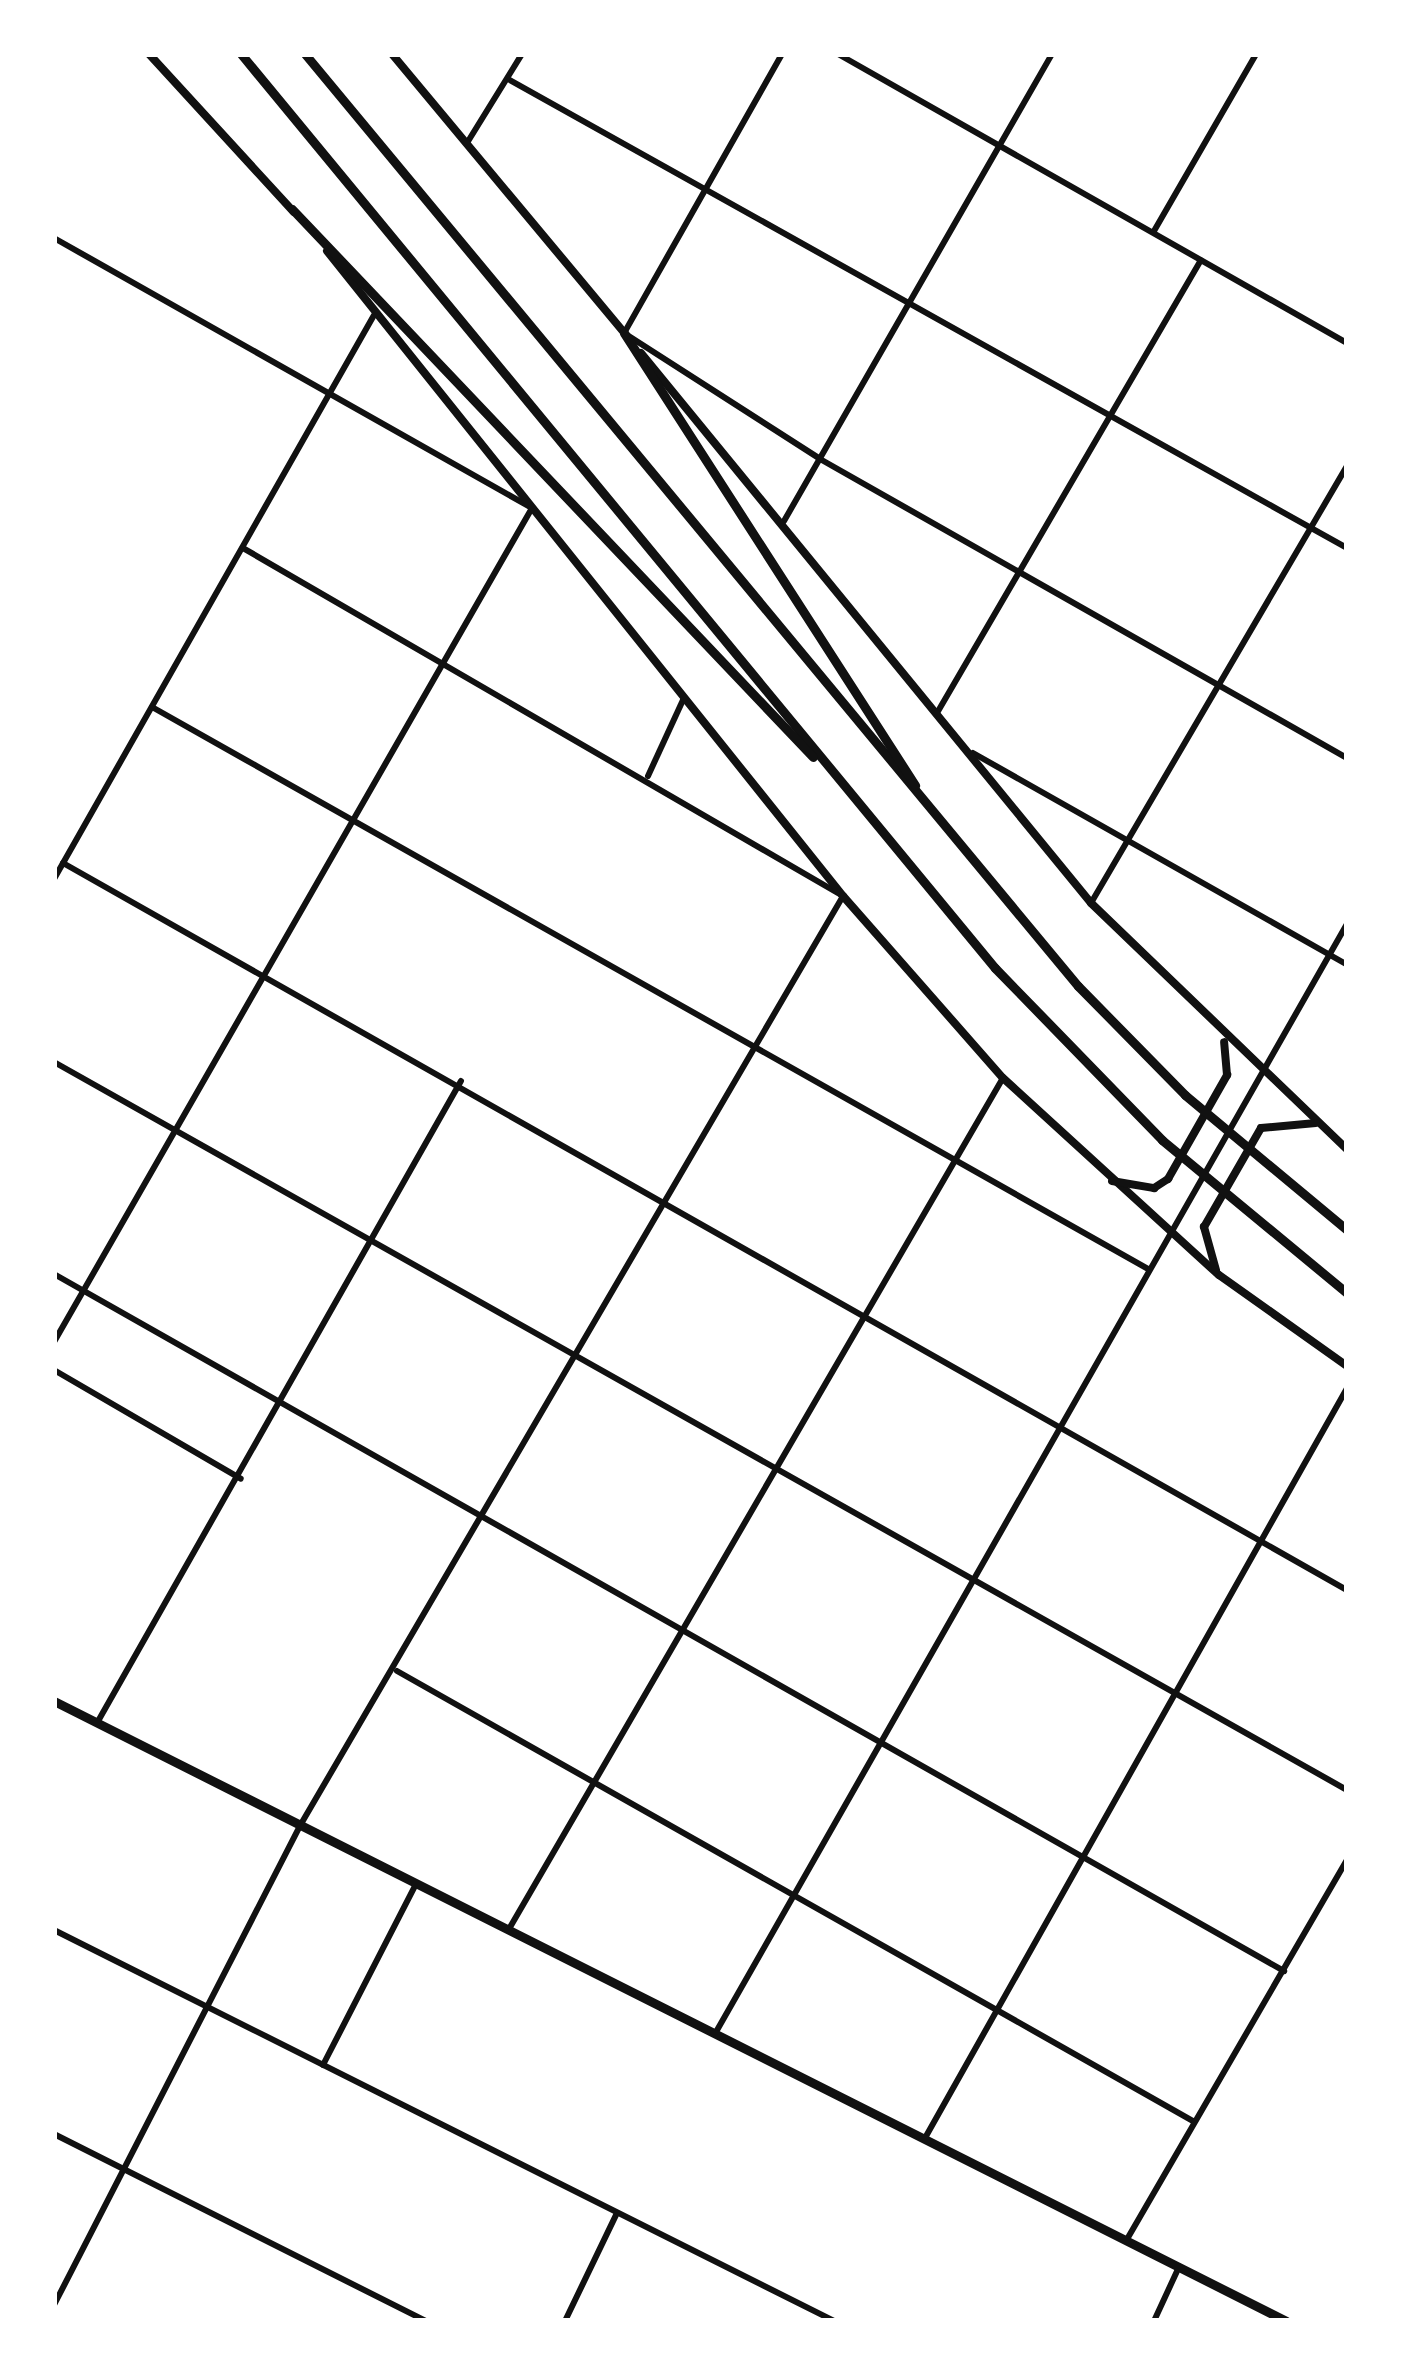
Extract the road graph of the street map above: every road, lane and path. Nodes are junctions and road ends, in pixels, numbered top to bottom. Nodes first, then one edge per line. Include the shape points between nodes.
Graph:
1 (149, 54) edge
2 (242, 54) edge
3 (304, 54) edge
4 (392, 54) edge
5 (522, 54) edge
6 (782, 54) edge
7 (838, 54) edge
8 (1052, 54) edge
9 (1256, 54) edge
10 (508, 79) junction
11 (466, 144) junction
12 (999, 145) junction
13 (711, 188) junction
14 (292, 209) junction
15 (1154, 231) junction
16 (54, 238) edge
17 (1202, 260) junction
18 (909, 302) junction
19 (374, 315) junction
20 (624, 333) junction
21 (1347, 343) edge
22 (328, 389) junction
23 (1109, 416) junction
24 (820, 458) junction
25 (1347, 466) edge
26 (532, 508) junction
27 (784, 521) junction
28 (1311, 527) junction
29 (243, 548) junction
30 (1347, 548) edge
31 (1020, 575) junction
32 (448, 662) junction
33 (1219, 685) junction
34 (683, 700) junction
35 (152, 707) junction
36 (937, 712) junction
37 (973, 753) junction
38 (1347, 758) edge
39 (648, 776) junction
40 (359, 820) junction
41 (945, 830) junction
42 (884, 834) junction
43 (1128, 839) junction
44 (63, 863) junction
45 (54, 879) edge
46 (843, 896) junction
47 (1091, 903) junction
48 (1347, 925) edge
49 (1328, 954) junction
50 (1347, 965) edge
51 (267, 975) junction
52 (1224, 1040) junction
53 (754, 1044) junction
54 (54, 1062) edge
55 (1258, 1073) junction
56 (1003, 1078) junction
57 (461, 1081) junction
58 (1317, 1124) junction
59 (173, 1131) junction
60 (1347, 1149) edge
61 (954, 1158) junction
62 (1110, 1180) junction
63 (664, 1199) junction
64 (1347, 1230) edge
65 (1169, 1232) junction
66 (376, 1243) junction
67 (1148, 1269) junction
68 (54, 1274) edge
69 (1219, 1275) junction
70 (86, 1292) junction
71 (1347, 1293) edge
72 (866, 1315) junction
73 (54, 1342) edge
74 (572, 1357) junction
75 (1347, 1366) edge
76 (54, 1370) edge
77 (1347, 1388) edge
78 (284, 1401) junction
79 (1059, 1426) junction
80 (776, 1472) junction
81 (241, 1479) junction
82 (484, 1511) junction
83 (1262, 1540) junction
84 (972, 1580) junction
85 (1347, 1590) edge
86 (685, 1629) junction
87 (395, 1670) junction
88 (1173, 1697) junction
89 (54, 1701) edge
90 (97, 1723) junction
91 (880, 1742) junction
92 (594, 1785) junction
93 (1347, 1790) edge
94 (302, 1824) junction
95 (1083, 1857) junction
96 (1347, 1859) edge
97 (416, 1883) junction
98 (793, 1897) junction
99 (509, 1929) junction
100 (54, 1930) edge
101 (1284, 1971) junction
102 (998, 2008) junction
103 (205, 2010) junction
104 (716, 2032) junction
105 (323, 2065) junction
106 (1193, 2121) junction
107 (54, 2134) edge
108 (923, 2141) junction
109 (127, 2170) junction
110 (617, 2213) junction
111 (1126, 2241) junction
112 (1179, 2267) junction
113 (54, 2305) edge
114 (426, 2321) edge
115 (565, 2321) edge
116 (834, 2321) edge
117 (1154, 2321) edge
118 (1286, 2321) edge

1 - 14 main road
2 - 42 main road
3 - 41 main road
4 - 11 main road
5 - 10 street
6 - 13 street
7 - 12 street
8 - 12 street
9 - 15 street
10 - 11 street
10 - 13 street
11 - 20 main road
12 - 15 street
12 - 18 street
13 - 18 street
13 - 20 street
14 - 19 main road
14 - 42 main road
15 - 17 street
16 - 22 street
17 - 21 street
17 - 23 street
18 - 23 street
18 - 24 street
19 - 22 street
19 - 26 main road
20 - 24 street
20 - 27 main road
20 - 41 main road
22 - 26 street
22 - 29 street
23 - 28 street
23 - 31 street
24 - 27 street
24 - 31 street
25 - 28 street
26 - 32 street
26 - 34 main road
27 - 36 main road
28 - 30 street
28 - 33 street
29 - 32 street
29 - 35 street
31 - 33 street
31 - 36 street
32 - 39 street
32 - 40 street
33 - 38 street
33 - 43 street
34 - 39 street
34 - 46 main road
35 - 40 street
35 - 44 street
36 - 37 main road
37 - 43 street
37 - 47 main road
39 - 46 street
40 - 51 street
40 - 53 street
41 - 64 main road via 1185,1096
42 - 71 main road via 1162,1140
43 - 47 street
43 - 49 street
44 - 45 street
44 - 51 street
46 - 53 street
46 - 56 main road
47 - 52 main road
48 - 49 street
49 - 50 street
49 - 55 street
51 - 57 street
51 - 59 street
52 - 55 main road
52 - 62 main road via 1226,1075 1168,1179 1154,1188
53 - 61 street
53 - 63 street
54 - 59 street
55 - 58 main road
55 - 65 street
56 - 61 street
56 - 62 main road
57 - 63 street
57 - 66 street
58 - 60 main road
58 - 69 main road via 1261,1128 1204,1227
59 - 66 street
59 - 70 street
61 - 67 street
61 - 72 street
62 - 65 main road
63 - 72 street
63 - 74 street
65 - 67 street
65 - 69 main road
66 - 74 street
66 - 78 street
67 - 79 street
68 - 70 street
69 - 75 main road
70 - 73 street
70 - 78 street
72 - 79 street
72 - 80 street
74 - 80 street
74 - 82 street
76 - 81 street
77 - 83 street
78 - 81 street
78 - 82 street
79 - 83 street
79 - 84 street
80 - 84 street
80 - 86 street
81 - 90 street
82 - 86 street
82 - 87 street
83 - 85 street
83 - 88 street
84 - 88 street
84 - 91 street
86 - 91 street
86 - 92 street
87 - 92 street
87 - 94 street
88 - 93 street
88 - 95 street
89 - 90 main road
90 - 94 main road
91 - 95 street
91 - 98 street
92 - 98 street
92 - 99 street
94 - 97 main road
94 - 103 street
95 - 101 street
95 - 102 street
96 - 101 street
97 - 99 main road
97 - 105 street
98 - 102 street
98 - 104 street
99 - 104 main road
100 - 103 street
101 - 106 street
102 - 106 street
102 - 108 street
103 - 105 street
103 - 109 street
104 - 108 main road
105 - 110 street
106 - 111 street
107 - 109 street
108 - 111 main road
109 - 113 street
109 - 114 street
110 - 115 street
110 - 116 street
111 - 112 main road
112 - 117 street
112 - 118 main road

